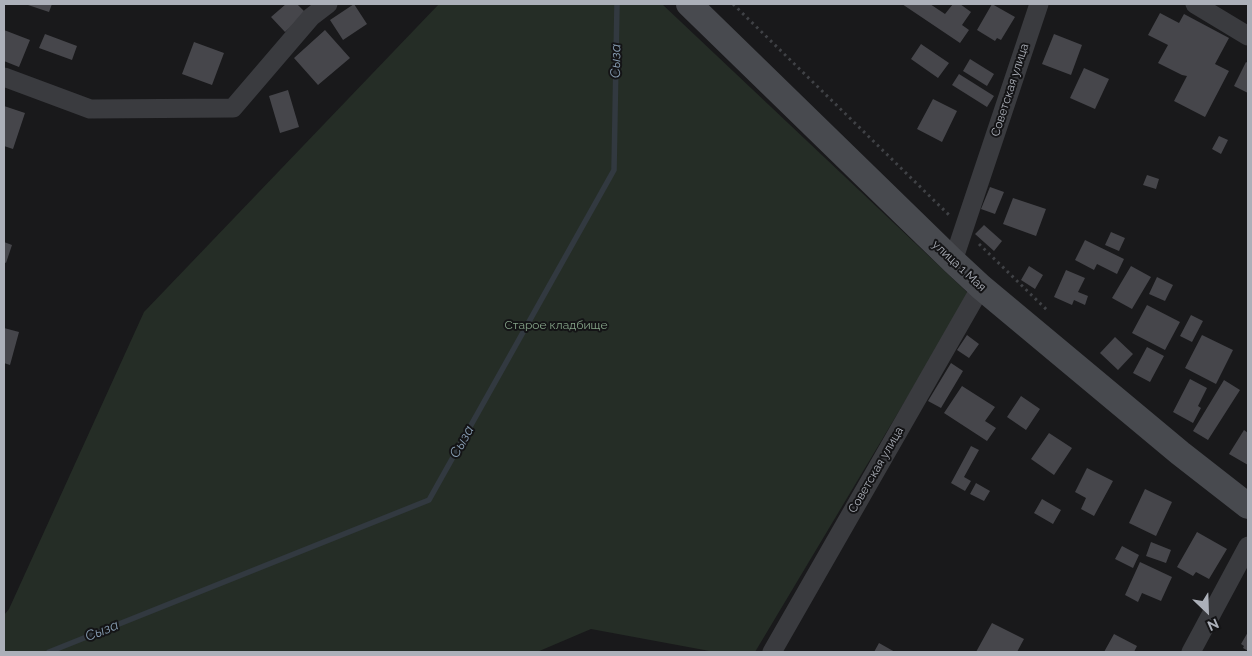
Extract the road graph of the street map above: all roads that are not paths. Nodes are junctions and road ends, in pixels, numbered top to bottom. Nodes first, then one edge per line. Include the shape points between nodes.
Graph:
1 (328, 4) edge
2 (689, 4) edge
3 (1039, 4) edge
4 (1195, 4) edge
5 (1248, 36) edge
6 (4, 78) edge
7 (952, 261) junction
8 (981, 287) junction
9 (1248, 506) edge
10 (1248, 546) edge
11 (772, 652) edge
12 (1192, 652) edge

1 - 6 street via 234,108 90,109
2 - 7 main road, улица 1 Мая
3 - 7 street, Советская улица
4 - 5 street
7 - 8 main road, улица 1 Мая
8 - 9 main road, улица 1 Мая
8 - 11 street, Советская улица
10 - 12 street

